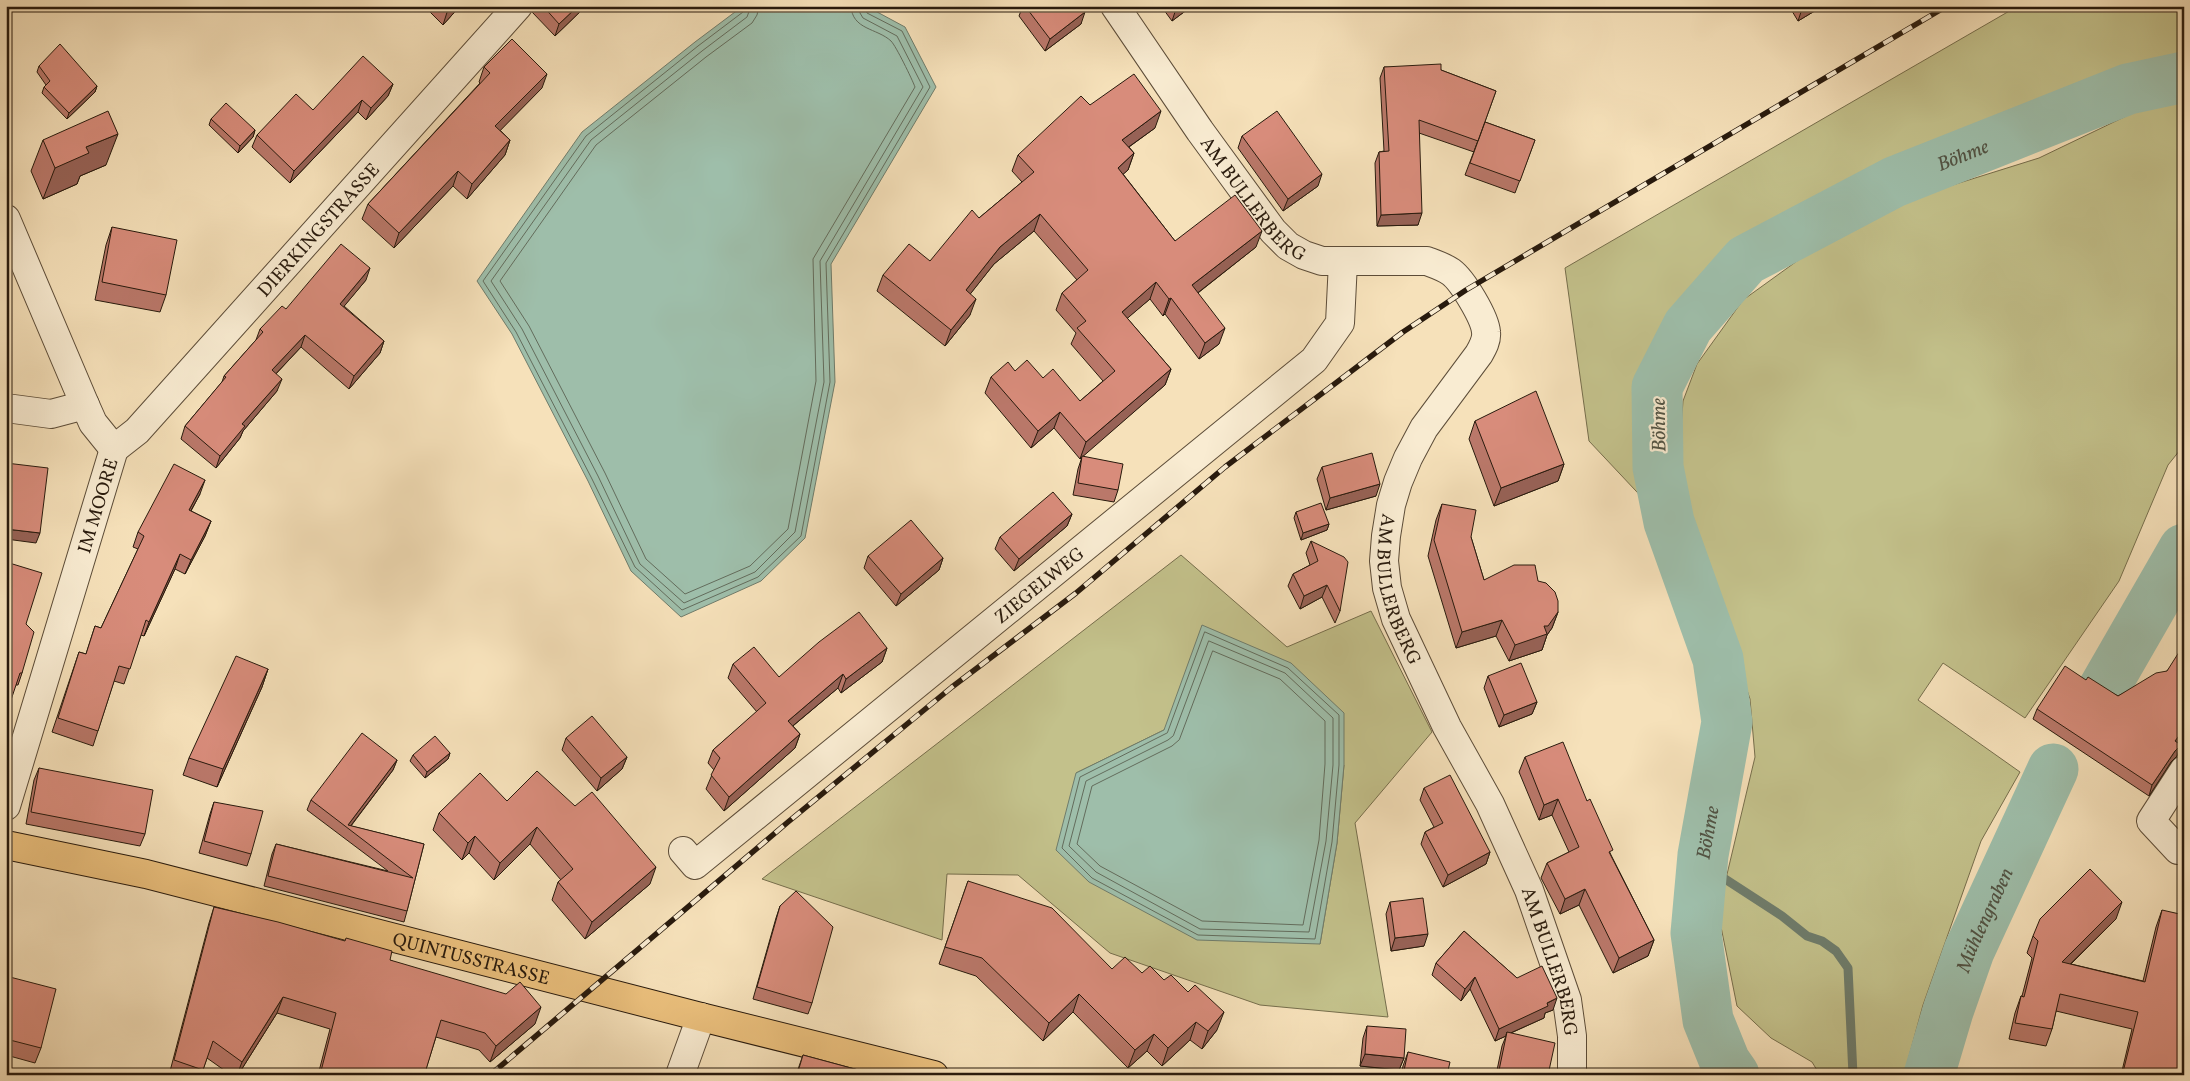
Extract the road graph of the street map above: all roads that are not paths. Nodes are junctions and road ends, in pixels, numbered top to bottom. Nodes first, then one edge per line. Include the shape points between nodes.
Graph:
1 (518, 6) edge
2 (1115, 6) edge
3 (6, 219) edge
4 (1343, 262) junction
5 (84, 406) junction
6 (6, 408) edge
7 (114, 449) junction
8 (2184, 770) edge
9 (6, 806) edge
10 (6, 846) edge
11 (2178, 850) dead end
12 (683, 851) dead end
13 (701, 1017) junction
14 (680, 1075) edge
15 (934, 1075) edge
16 (1572, 1075) edge

1 - 7 street, DIERKINGSTRASSE via 137,431
2 - 4 street, AM BULLERBERG via 1272,231 1304,255 1322,261
3 - 5 street, IM MOORE
4 - 12 street, ZIEGELWEG via 1340,323 1314,360 695,865
4 - 16 street, AM BULLERBERG via 1427,260 1441,266 1453,273 1466,290 1485,325 1487,334 1479,354 1424,428 1398,482 1386,536 1387,588 1396,619 1447,727 1490,804 1528,890 1567,1000 1572,1036
5 - 6 street via 51,414
5 - 7 street, IM MOORE
7 - 9 street, IM MOORE
8 - 11 street via 2151,821
10 - 13 main road, QUINTUSSTRASSE via 146,874
13 - 14 street
13 - 15 main road, QUINTUSSTRASSE

